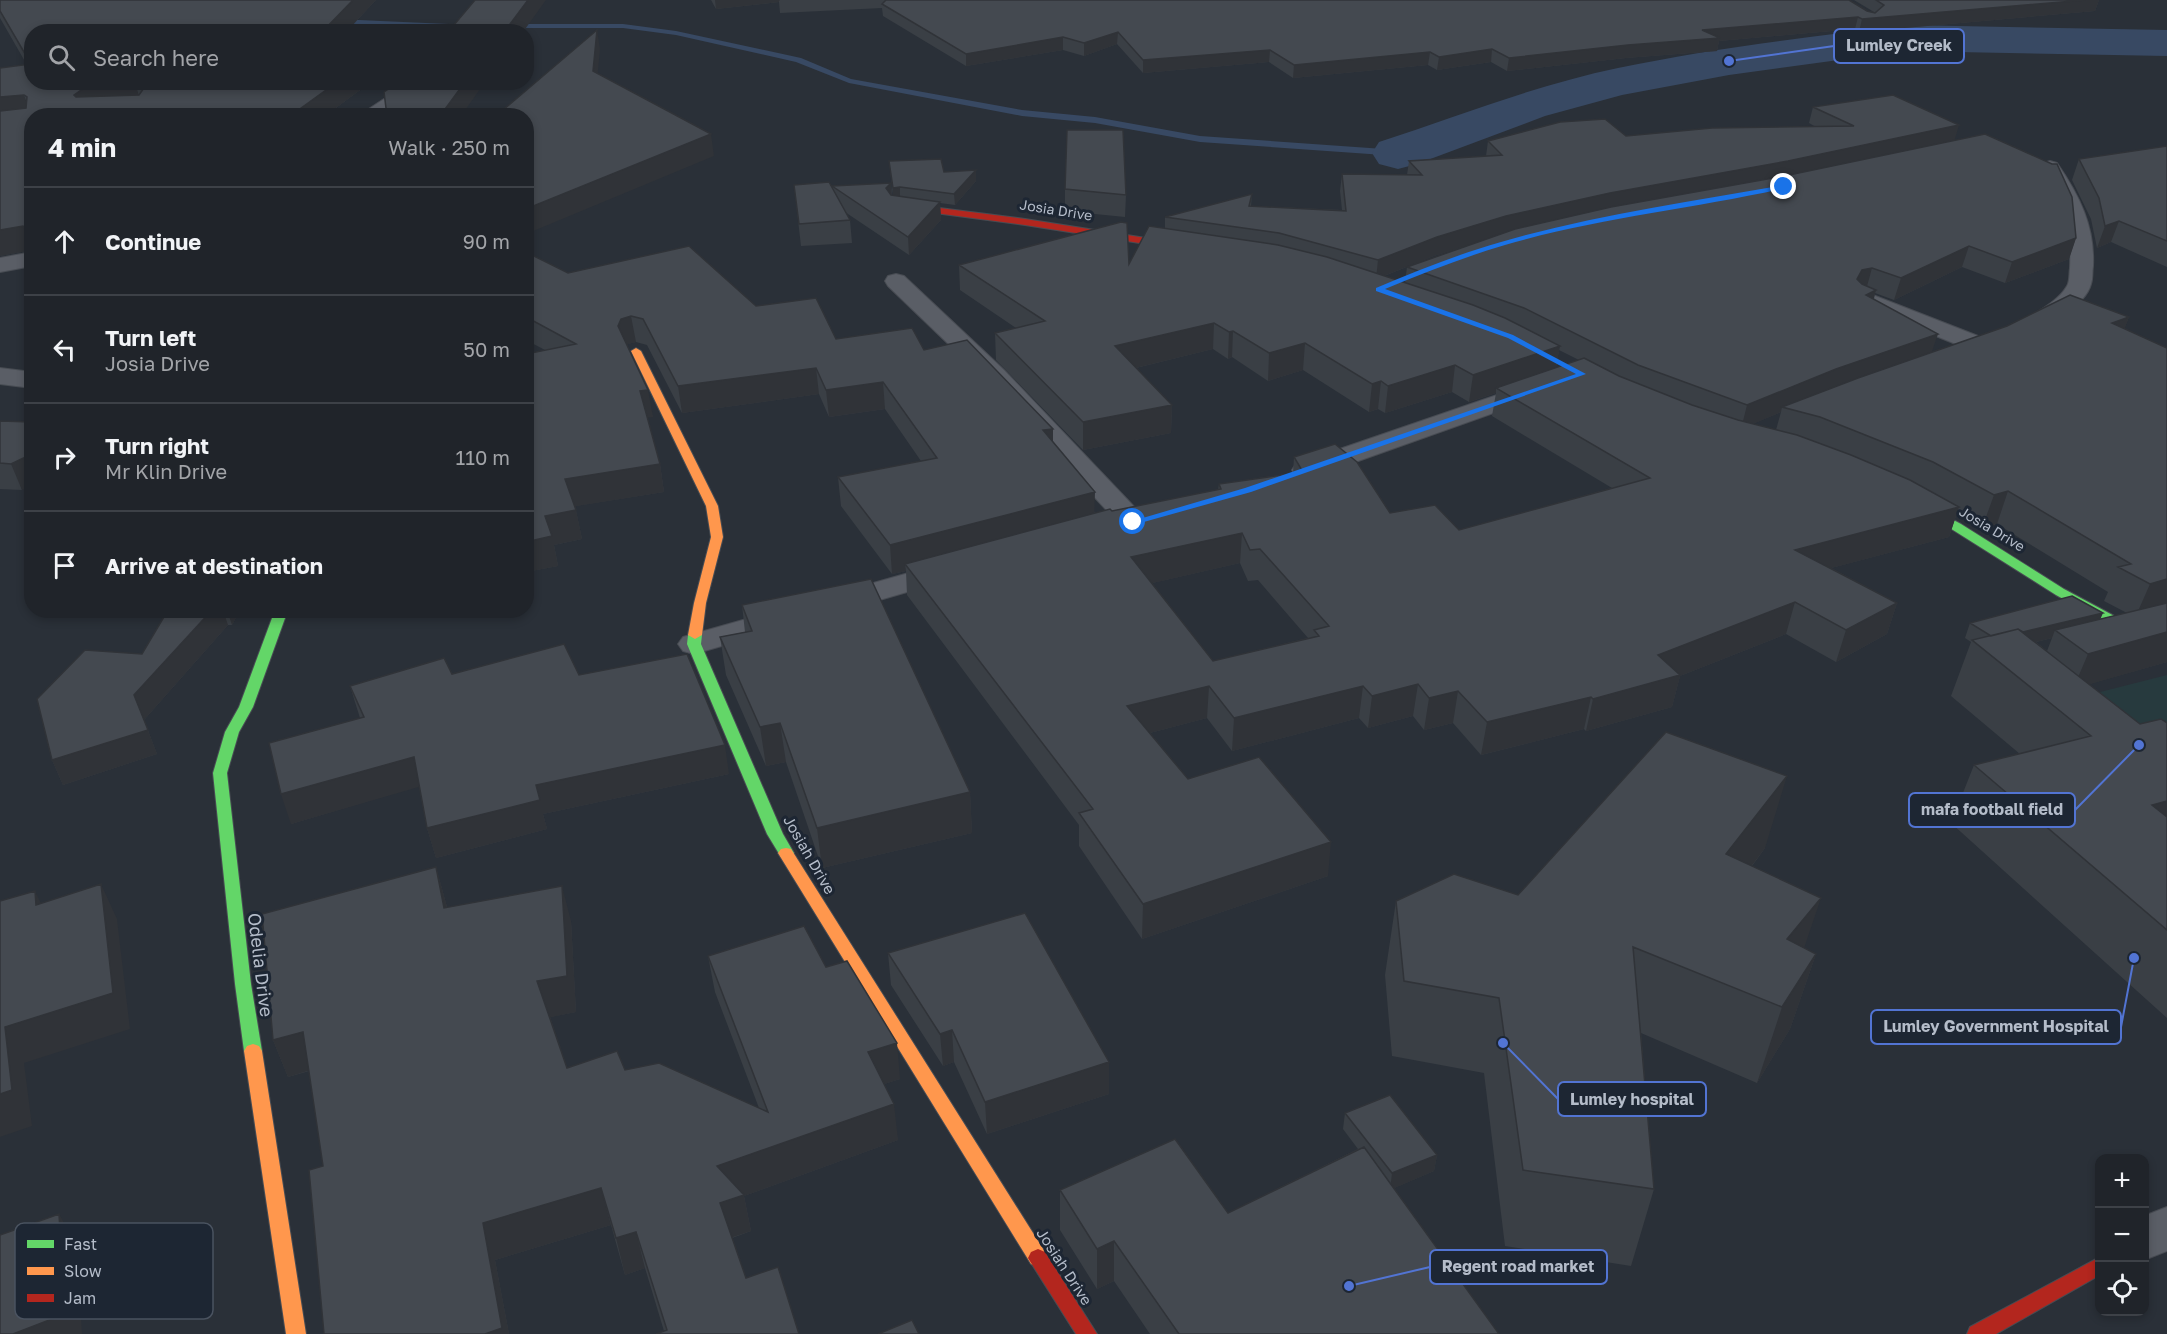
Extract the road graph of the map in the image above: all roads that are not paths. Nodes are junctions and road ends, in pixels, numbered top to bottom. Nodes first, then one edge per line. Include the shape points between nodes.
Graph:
1 (410, 90) edge
2 (380, 108) edge
3 (2031, 156) edge
4 (900, 206) edge
5 (1193, 249) edge
6 (24, 260) edge
7 (0, 265) edge
8 (896, 281) dead end
9 (1865, 299) edge
10 (2005, 339) junction
11 (636, 351) dead end
12 (1955, 359) edge
13 (0, 375) edge
14 (24, 379) edge
15 (1560, 382) edge
16 (1281, 478) edge
17 (1903, 498) edge
18 (1099, 531) edge
19 (972, 565) edge
20 (279, 618) edge
21 (2167, 621) edge
22 (2132, 631) junction
23 (2088, 642) edge
24 (694, 644) junction
25 (2167, 1227) edge
26 (2149, 1238) edge
27 (2095, 1268) edge
28 (296, 1334) edge
29 (1087, 1334) edge
30 (1977, 1334) edge

1 - 2 street
3 - 10 street via 2048,165 2065,188 2078,220 2084,248 2079,286 2051,315
4 - 5 street, Josia Drive
6 - 7 street
8 - 18 street via 1145,519
9 - 10 street
10 - 12 street
11 - 24 street via 712,506 717,537
13 - 14 street
15 - 16 street
17 - 22 street, Josia Drive
19 - 24 street
20 - 28 street, Odelia Drive via 246,707 232,732 220,773 243,984
21 - 22 street
22 - 23 street
24 - 29 street, Josiah Drive via 775,834
25 - 26 street
27 - 30 street

